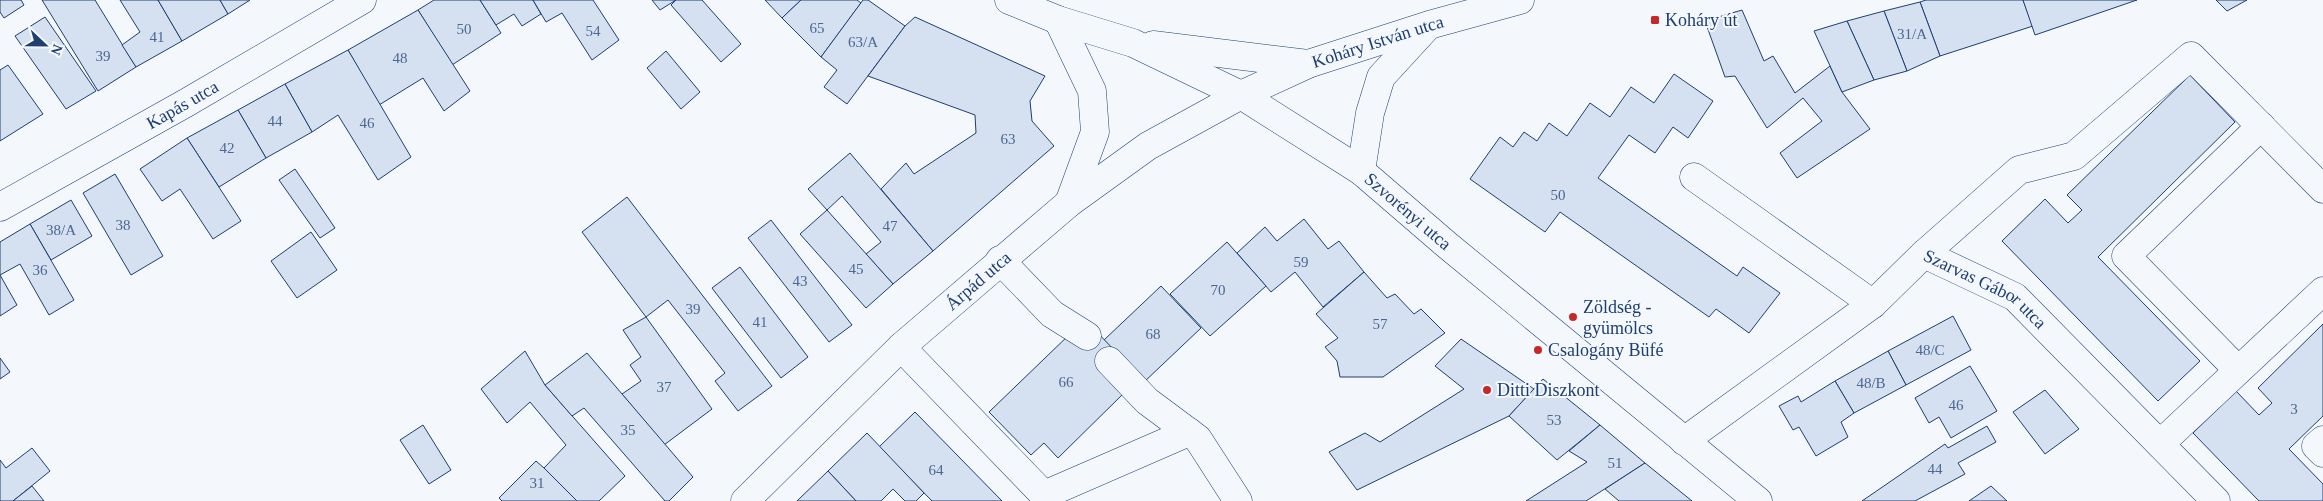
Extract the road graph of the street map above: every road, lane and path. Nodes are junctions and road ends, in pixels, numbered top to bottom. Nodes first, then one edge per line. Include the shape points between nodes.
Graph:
1 (362, 0) edge
2 (1009, 0) edge
3 (1520, 0) edge
4 (1058, 20) junction
5 (1429, 25) junction
6 (1132, 43) junction
7 (1308, 64) junction
8 (1241, 95) junction
9 (2261, 126) junction
10 (1361, 171) junction
11 (1694, 177) dead end
12 (2323, 189) edge
13 (1069, 203) junction
14 (0, 208) edge
15 (1924, 254) junction
16 (1000, 260) junction
17 (2323, 291) edge
18 (1873, 304) junction
19 (1087, 336) dead end
20 (901, 347) junction
21 (1109, 361) dead end
22 (2238, 370) junction
23 (1189, 432) junction
24 (2323, 440) edge
25 (1684, 441) junction
26 (2160, 444) junction
27 (2323, 453) edge
28 (745, 501) edge
29 (1238, 501) edge
30 (1758, 501) edge
31 (2216, 501) edge

1 - 14 street, Kapás utca
2 - 4 street, Szvorényi utca
3 - 5 street, Koháry István utca
4 - 6 street, Szvorényi utca
4 - 13 street via 1092,91 1095,132
5 - 7 street, Koháry István utca
5 - 10 street via 1381,76 1370,112
6 - 7 street
6 - 8 street, Szvorényi utca
7 - 8 street, Koháry István utca
8 - 10 street, Szvorényi utca
8 - 13 street, Árpád utca via 1148,146
9 - 12 street
9 - 15 street via 2191,56 2074,156 2018,170
9 - 22 street via 2126,256
10 - 25 street, Szvorényi utca
11 - 18 street
13 - 16 street, Árpád utca
15 - 18 street, Szarvas Gábor utca
15 - 26 street, Szarvas Gábor utca via 2015,298
16 - 19 street via 1052,314
16 - 20 street, Árpád utca
17 - 22 street
18 - 25 street, Szarvas Gábor utca
20 - 23 street via 1044,495
20 - 28 street, Árpád utca
21 - 23 street via 1147,401
22 - 26 street
23 - 29 street via 1198,439
24 - 27 street via 2316,446
25 - 30 street, Szvorényi utca
26 - 31 street, Szarvas Gábor utca

